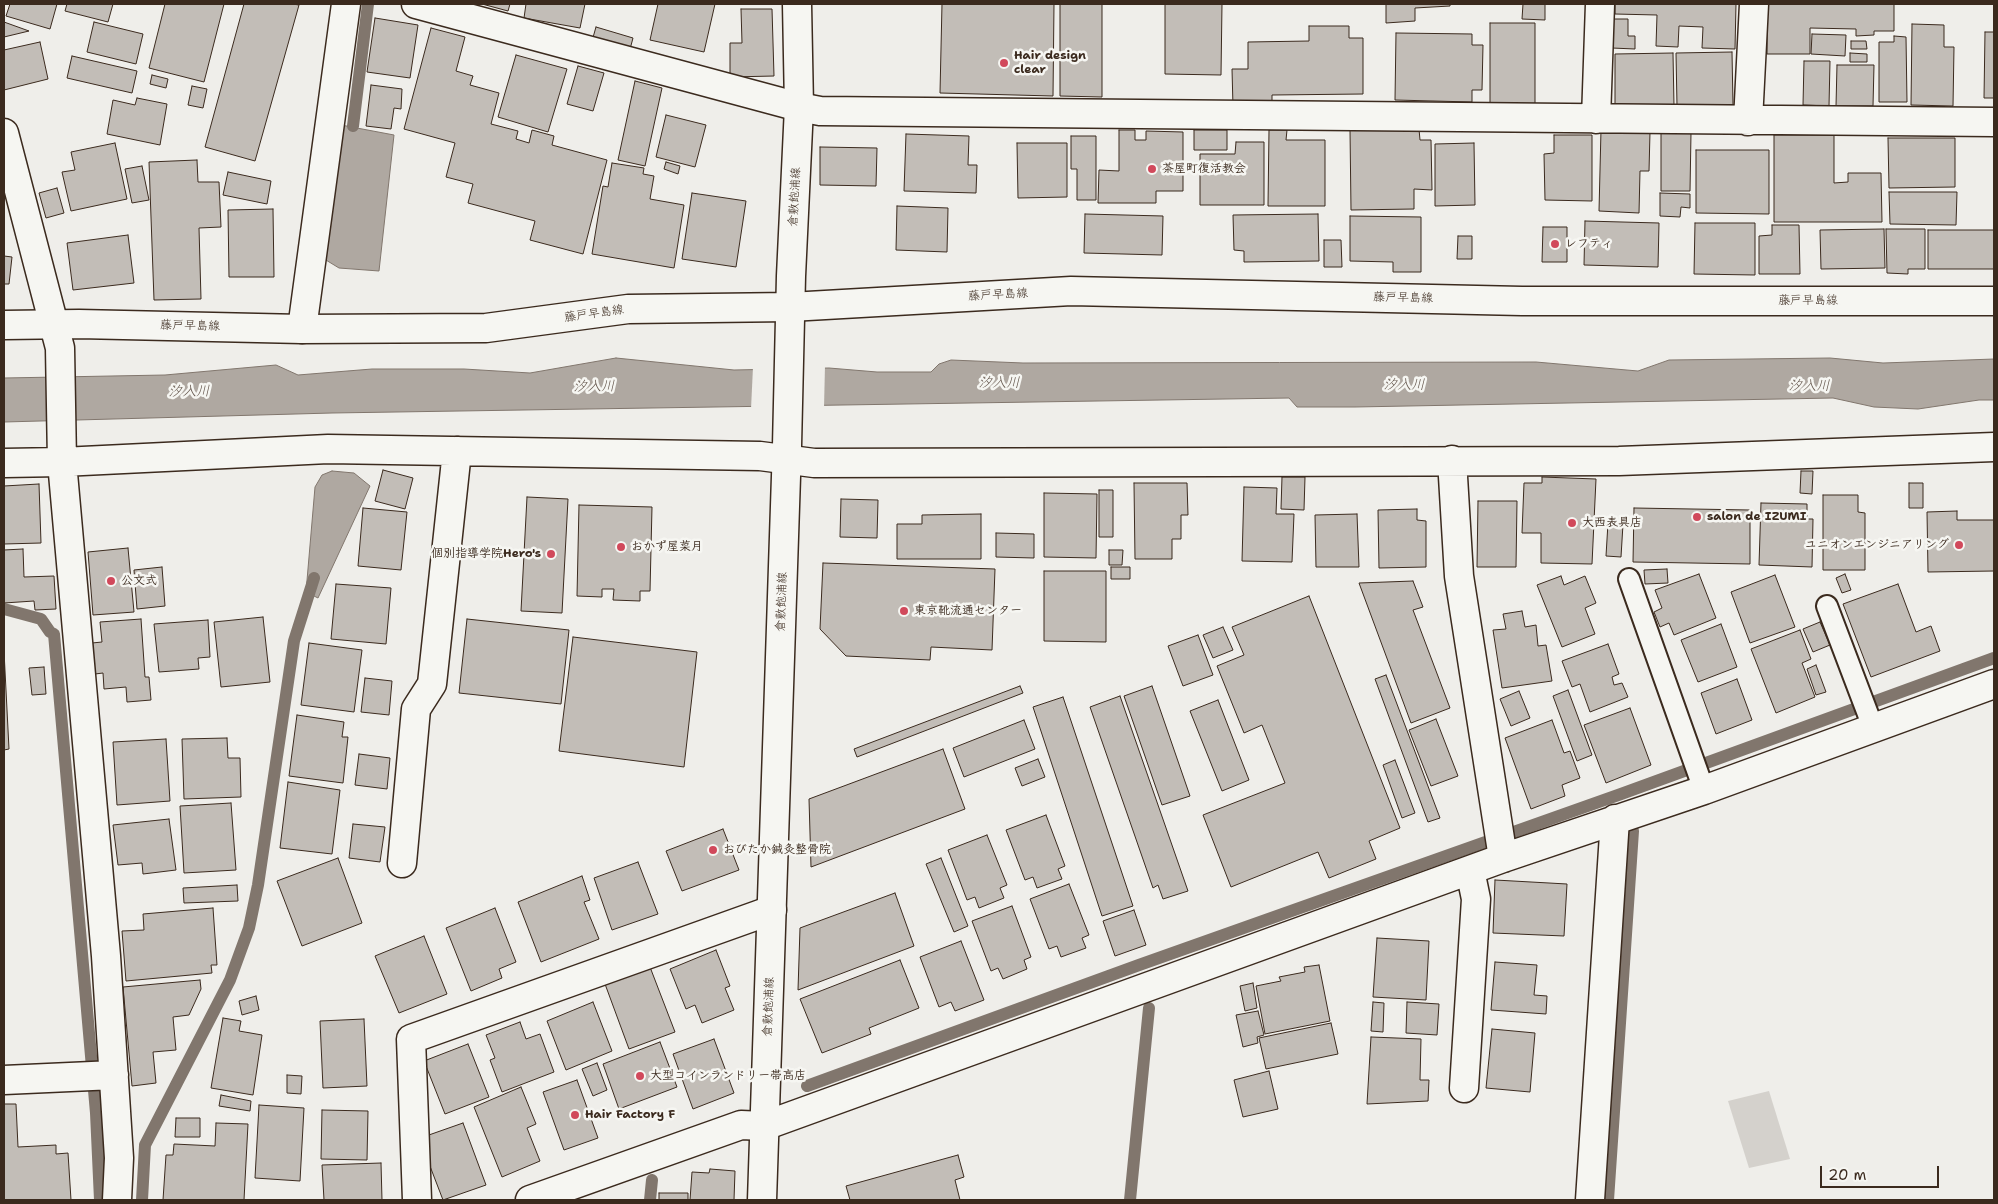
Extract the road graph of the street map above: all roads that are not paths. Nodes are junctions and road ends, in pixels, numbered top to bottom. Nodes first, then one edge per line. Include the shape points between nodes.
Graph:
1 (346, 4) edge
2 (416, 4) edge
3 (797, 4) edge
4 (1600, 4) edge
5 (1754, 4) edge
6 (799, 107) junction
7 (1596, 119) junction
8 (1748, 121) junction
9 (1994, 122) edge
10 (4, 133) edge
11 (1994, 301) edge
12 (790, 308) junction
13 (4, 325) edge
14 (302, 328) junction
15 (56, 336) junction
16 (1994, 447) edge
17 (458, 451) junction
18 (787, 453) junction
19 (62, 454) junction
20 (1452, 460) junction
21 (4, 463) edge
22 (1629, 579) dead end
23 (1827, 606) dead end
24 (1994, 684) edge
25 (1871, 723) junction
26 (1701, 782) junction
27 (1615, 819) junction
28 (1502, 853) junction
29 (402, 863) dead end
30 (1470, 870) junction
31 (772, 910) junction
32 (101, 1076) junction
33 (4, 1080) edge
34 (1464, 1088) dead end
35 (764, 1126) junction
36 (546, 1197) edge
37 (117, 1200) edge
38 (416, 1200) edge
39 (762, 1200) edge
40 (1590, 1200) edge

1 - 14 street
2 - 6 street
3 - 6 street, 倉敷飽浦線
4 - 7 street
5 - 8 street
6 - 7 street via 820,111
6 - 12 street, 倉敷飽浦線
7 - 8 street
8 - 9 street
10 - 15 street
11 - 12 street, 藤戸早島線 via 1522,301 1071,291
12 - 14 street, 藤戸早島線 via 628,309 486,328
12 - 18 street, 倉敷飽浦線
13 - 15 street, 藤戸早島線
14 - 15 street, 藤戸早島線
15 - 19 street
16 - 20 street via 1619,461
17 - 18 street via 760,456
17 - 19 street via 328,449
17 - 29 street via 432,684 416,709
18 - 20 street via 814,463
18 - 31 street, 倉敷飽浦線
19 - 21 street
19 - 32 street via 106,956
20 - 28 street via 1458,576
22 - 26 lane
23 - 25 lane
24 - 25 street
25 - 26 street
26 - 27 street
27 - 28 street
27 - 40 street
28 - 30 street
30 - 34 street via 1476,898
30 - 35 street
31 - 35 street, 倉敷飽浦線
31 - 38 street via 411,1038
32 - 33 street
32 - 37 street via 120,1158
35 - 36 street via 740,1125
35 - 39 street, 倉敷飽浦線

